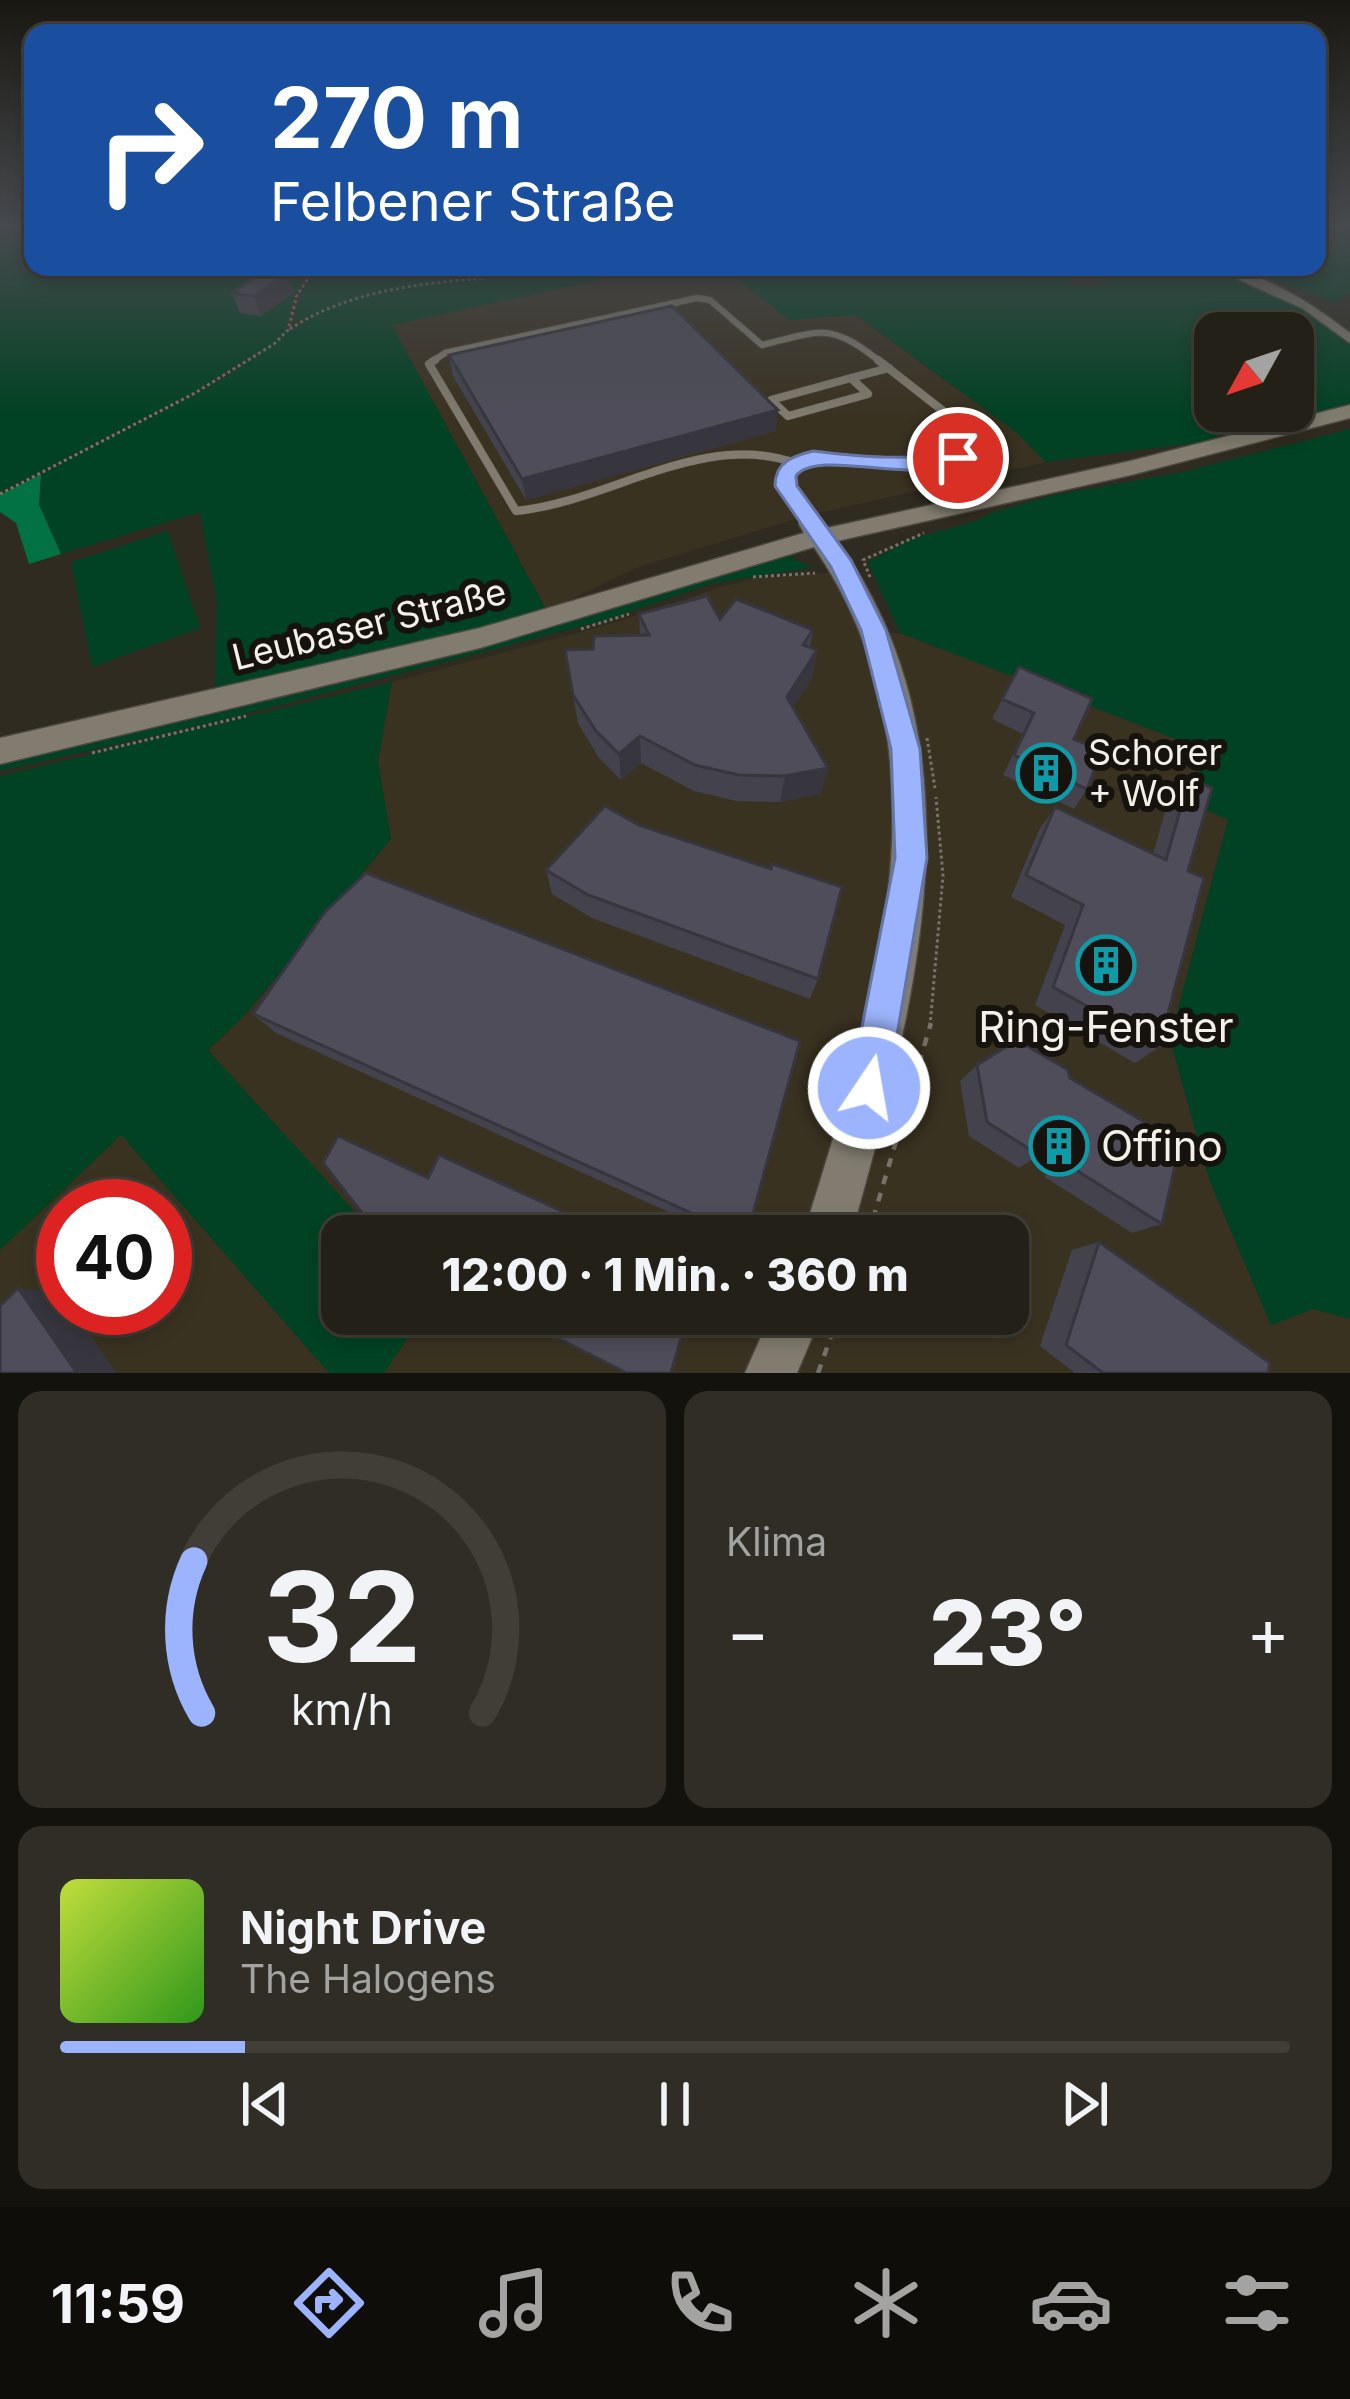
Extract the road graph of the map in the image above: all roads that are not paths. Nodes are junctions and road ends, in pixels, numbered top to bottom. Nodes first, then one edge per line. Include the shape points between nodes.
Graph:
1 (1273, 291) edge
2 (1350, 339) edge
3 (889, 368) junction
4 (851, 378) junction
5 (1350, 411) edge
6 (795, 463) junction
7 (814, 528) junction
8 (553, 617) junction
9 (0, 751) edge
10 (833, 1215) edge
11 (787, 1335) edge
12 (771, 1373) edge

1 - 2 street
3 - 4 lane
3 - 6 lane via 962,424 972,452 922,465 813,457
3 - 6 lane via 832,331 762,345 697,298 445,353 430,364 516,512 724,455 764,449
4 - 4 lane via 811,389 771,400 788,416 868,394
5 - 7 main road
6 - 7 lane via 786,486
7 - 8 main road, Leubaser Straße
7 - 8 main road via 641,571
7 - 10 main road via 874,630 905,749 911,858 872,1077
8 - 9 main road, Leubaser Straße
11 - 12 main road

